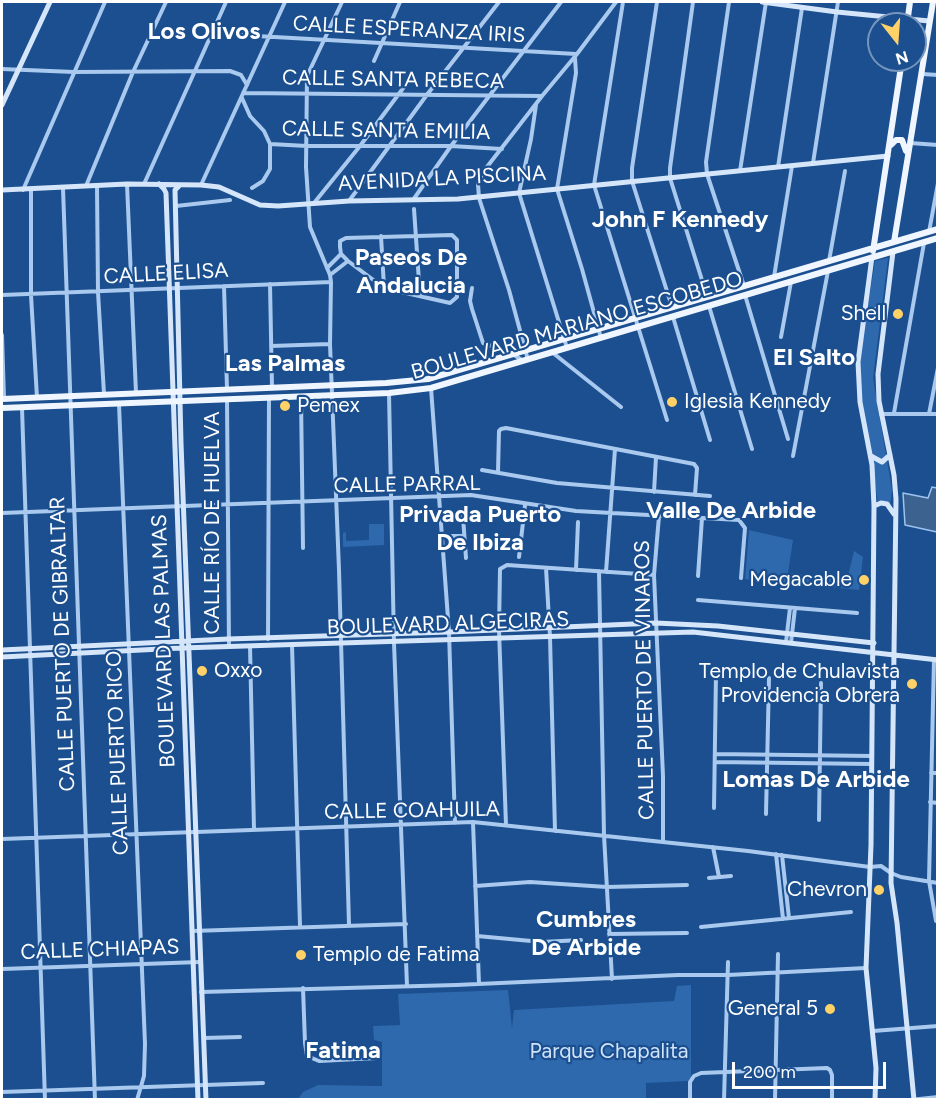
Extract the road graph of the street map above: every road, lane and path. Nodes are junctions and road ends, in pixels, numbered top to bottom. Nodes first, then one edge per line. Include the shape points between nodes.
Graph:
1 (50, 2) edge
2 (105, 2) edge
3 (166, 2) edge
4 (226, 2) edge
5 (285, 2) edge
6 (342, 2) edge
7 (400, 2) edge
8 (499, 2) edge
9 (561, 2) edge
10 (616, 2) edge
11 (623, 2) edge
12 (657, 2) edge
13 (693, 2) edge
14 (729, 2) edge
15 (764, 2) edge
16 (838, 2) edge
17 (933, 2) edge
18 (802, 8) junction
19 (837, 12) junction
20 (867, 16) edge
21 (929, 21) junction
22 (938, 21) edge
23 (239, 35) dead end
24 (267, 38) junction
25 (323, 41) junction
26 (380, 44) junction
27 (463, 48) junction
28 (522, 51) junction
29 (576, 56) junction
30 (374, 61) dead end
31 (2, 69) edge
32 (18, 69) junction
33 (74, 72) junction
34 (133, 72) junction
35 (900, 72) edge
36 (193, 73) junction
37 (921, 74) junction
38 (938, 75) edge
39 (407, 82) dead end
40 (247, 85) junction
41 (399, 93) junction
42 (307, 94) junction
43 (242, 95) junction
44 (426, 96) junction
45 (489, 96) junction
46 (542, 96) junction
47 (536, 104) junction
48 (2, 105) edge
49 (910, 143) junction
50 (270, 144) junction
51 (938, 145) edge
52 (307, 146) junction
53 (360, 146) junction
54 (388, 146) junction
55 (451, 146) junction
56 (889, 147) junction
57 (502, 149) junction
58 (888, 156) junction
59 (907, 161) junction
60 (813, 164) junction
61 (792, 166) junction
62 (778, 167) junction
63 (740, 171) junction
64 (845, 171) dead end
65 (707, 174) junction
66 (670, 178) junction
67 (632, 181) junction
68 (938, 183) edge
69 (128, 184) junction
70 (144, 184) junction
71 (159, 184) junction
72 (180, 185) junction
73 (201, 185) junction
74 (594, 185) junction
75 (97, 186) junction
76 (85, 187) junction
77 (63, 188) junction
78 (252, 188) dead end
79 (557, 189) junction
80 (2, 190) edge
81 (23, 190) junction
82 (31, 190) junction
83 (175, 190) junction
84 (165, 191) junction
85 (519, 194) junction
86 (479, 198) junction
87 (230, 200) dead end
88 (349, 201) junction
89 (412, 201) junction
90 (310, 204) junction
91 (176, 206) junction
92 (414, 209) dead end
93 (938, 229) edge
94 (929, 232) junction
95 (416, 235) junction
96 (381, 236) junction
97 (938, 238) edge
98 (894, 242) junction
99 (924, 242) junction
100 (873, 247) junction
101 (892, 252) junction
102 (341, 254) junction
103 (872, 257) junction
104 (348, 261) junction
105 (829, 261) junction
106 (327, 268) junction
107 (828, 270) junction
108 (330, 275) junction
109 (774, 277) junction
110 (791, 281) junction
111 (331, 282) junction
112 (270, 284) junction
113 (224, 286) junction
114 (744, 286) junction
115 (178, 288) junction
116 (384, 288) junction
117 (472, 288) dead end
118 (169, 289) junction
119 (131, 291) junction
120 (98, 292) junction
121 (66, 294) junction
122 (2, 295) edge
123 (32, 295) junction
124 (744, 295) junction
125 (420, 296) junction
126 (707, 297) junction
127 (709, 306) junction
128 (672, 307) junction
129 (885, 309) junction
130 (674, 316) junction
131 (636, 318) junction
132 (862, 321) junction
133 (639, 327) junction
134 (599, 329) junction
135 (2, 335) edge
136 (781, 337) dead end
137 (602, 338) junction
138 (564, 339) junction
139 (330, 344) junction
140 (271, 346) junction
141 (567, 348) junction
142 (525, 351) junction
143 (553, 353) junction
144 (513, 354) junction
145 (526, 361) junction
146 (938, 368) edge
147 (332, 385) junction
148 (272, 388) junction
149 (431, 388) junction
150 (226, 390) junction
151 (171, 391) junction
152 (180, 391) junction
153 (136, 393) junction
154 (389, 393) junction
155 (104, 394) junction
156 (332, 395) junction
157 (69, 396) junction
158 (301, 396) junction
159 (269, 397) junction
160 (37, 398) junction
161 (227, 398) junction
162 (3, 399) edge
163 (180, 400) junction
164 (172, 401) junction
165 (119, 404) junction
166 (70, 406) junction
167 (22, 407) junction
168 (621, 407) dead end
169 (2, 408) edge
170 (894, 413) junction
171 (881, 414) junction
172 (929, 414) junction
173 (938, 414) edge
174 (667, 420) dead end
175 (788, 439) dead end
176 (710, 440) dead end
177 (615, 449) junction
178 (753, 449) dead end
179 (890, 455) junction
180 (793, 456) dead end
181 (871, 456) junction
182 (656, 457) junction
183 (482, 470) dead end
184 (498, 472) junction
185 (611, 489) junction
186 (654, 492) junction
187 (695, 495) junction
188 (439, 496) junction
189 (710, 496) dead end
190 (391, 498) junction
191 (335, 501) junction
192 (301, 502) junction
193 (268, 503) junction
194 (226, 504) junction
195 (525, 505) junction
196 (176, 506) junction
197 (183, 506) junction
198 (874, 506) junction
199 (123, 508) junction
200 (74, 511) junction
201 (25, 512) junction
202 (2, 513) edge
203 (609, 513) junction
204 (895, 515) junction
205 (659, 516) junction
206 (463, 517) dead end
207 (702, 518) junction
208 (578, 522) dead end
209 (442, 536) junction
210 (464, 536) junction
211 (303, 548) dead end
212 (519, 557) dead end
213 (466, 558) dead end
214 (546, 568) junction
215 (576, 570) junction
216 (599, 571) junction
217 (606, 572) junction
218 (654, 575) junction
219 (698, 576) dead end
220 (741, 578) dead end
221 (698, 600) dead end
222 (789, 608) junction
223 (795, 608) junction
224 (857, 613) dead end
225 (656, 623) junction
226 (600, 627) junction
227 (550, 628) junction
228 (499, 630) junction
229 (448, 632) junction
230 (657, 633) junction
231 (394, 634) junction
232 (789, 634) junction
233 (341, 636) junction
234 (600, 636) junction
235 (550, 637) junction
236 (268, 638) junction
237 (500, 638) junction
238 (228, 639) junction
239 (449, 640) junction
240 (789, 642) junction
241 (394, 643) junction
242 (874, 643) junction
243 (129, 644) junction
244 (341, 644) junction
245 (181, 645) junction
246 (189, 645) junction
247 (292, 645) junction
248 (250, 646) junction
249 (268, 646) junction
250 (80, 647) junction
251 (229, 647) junction
252 (2, 650) edge
253 (129, 651) junction
254 (873, 652) junction
255 (30, 653) junction
256 (80, 654) junction
257 (894, 655) junction
258 (2, 657) edge
259 (936, 660) edge
260 (716, 673) dead end
261 (769, 678) dead end
262 (821, 683) dead end
263 (935, 690) edge
264 (935, 719) edge
265 (932, 746) junction
266 (938, 747) edge
267 (715, 754) junction
268 (767, 754) junction
269 (820, 755) junction
270 (872, 756) junction
271 (715, 762) junction
272 (767, 763) junction
273 (820, 763) junction
274 (871, 764) junction
275 (931, 773) junction
276 (938, 773) edge
277 (930, 802) junction
278 (938, 802) edge
279 (714, 808) dead end
280 (766, 814) dead end
281 (819, 820) dead end
282 (473, 822) junction
283 (455, 823) junction
284 (402, 825) junction
285 (506, 825) junction
286 (347, 827) junction
287 (296, 828) junction
288 (254, 830) junction
289 (555, 831) junction
290 (188, 832) junction
291 (196, 832) junction
292 (136, 834) junction
293 (604, 835) junction
294 (85, 836) junction
295 (36, 838) junction
296 (2, 839) edge
297 (663, 842) junction
298 (713, 847) junction
299 (779, 854) junction
300 (870, 867) junction
301 (891, 873) junction
302 (731, 876) dead end
303 (719, 877) junction
304 (709, 878) dead end
305 (928, 881) junction
306 (938, 883) edge
307 (687, 885) dead end
308 (475, 886) junction
309 (607, 887) junction
310 (851, 912) dead end
311 (789, 918) junction
312 (783, 919) junction
313 (936, 921) dead end
314 (406, 924) junction
315 (349, 925) junction
316 (300, 926) junction
317 (701, 927) dead end
318 (199, 930) junction
319 (192, 931) junction
320 (687, 933) dead end
321 (609, 934) junction
322 (477, 936) junction
323 (581, 940) dead end
324 (778, 954) dead end
325 (192, 962) junction
326 (200, 962) junction
327 (728, 962) dead end
328 (141, 964) junction
329 (90, 966) junction
330 (41, 967) junction
331 (866, 968) junction
332 (2, 969) edge
333 (778, 972) junction
334 (728, 975) junction
335 (612, 979) junction
336 (478, 984) junction
337 (407, 986) junction
338 (303, 988) junction
339 (201, 992) junction
340 (938, 1026) edge
341 (908, 1028) junction
342 (873, 1031) junction
343 (240, 1037) dead end
344 (204, 1038) junction
345 (377, 1058) dead end
346 (776, 1070) junction
347 (724, 1072) junction
348 (263, 1083) dead end
349 (198, 1085) junction
350 (206, 1085) junction
351 (142, 1087) junction
352 (95, 1088) junction
353 (45, 1091) junction
354 (2, 1092) edge
355 (938, 1097) edge
356 (913, 1099) edge
357 (45, 1100) edge
358 (95, 1100) edge
359 (137, 1100) edge
360 (198, 1100) edge
361 (206, 1100) edge
362 (690, 1100) edge
363 (724, 1100) edge
364 (776, 1100) edge
365 (832, 1100) edge
366 (875, 1100) edge

1 - 32 street
2 - 33 street
3 - 34 street
4 - 36 street
5 - 24 street
6 - 25 street
7 - 26 street
8 - 27 street
9 - 28 street
10 - 29 street
11 - 74 street
12 - 67 street
13 - 66 street
14 - 65 street via 707,148
15 - 18 street
15 - 63 street
16 - 19 street
17 - 21 main road
18 - 19 street
18 - 62 street
19 - 20 street
19 - 60 street
21 - 22 street
21 - 37 main road
23 - 24 street, CALLE ESPERANZA IRIS
24 - 25 street, CALLE ESPERANZA IRIS
24 - 40 street
25 - 26 street, CALLE ESPERANZA IRIS
25 - 42 street via 309,70
26 - 27 street, CALLE ESPERANZA IRIS
26 - 30 street
27 - 28 street, CALLE ESPERANZA IRIS
27 - 44 street
28 - 29 street, CALLE ESPERANZA IRIS
28 - 45 street
29 - 46 street
29 - 79 street
31 - 32 street
32 - 33 street
32 - 48 street
33 - 34 street
33 - 81 street
34 - 36 street
34 - 76 street
35 - 56 main road
36 - 40 street via 234,72
36 - 70 street
37 - 38 street
37 - 49 main road
39 - 41 street
40 - 43 street
41 - 42 street, CALLE SANTA REBECA
41 - 44 street, CALLE SANTA REBECA
41 - 53 street
42 - 43 street, CALLE SANTA REBECA
42 - 52 street
43 - 50 street via 250,116
43 - 73 street
44 - 45 street, CALLE SANTA REBECA
44 - 54 street
45 - 46 street, CALLE SANTA REBECA
45 - 55 street
46 - 47 street
47 - 57 street
47 - 85 street
49 - 51 street
49 - 59 main road
50 - 52 street, CALLE SANTA EMILIA
50 - 78 street via 270,169
52 - 53 street, CALLE SANTA EMILIA
52 - 90 street
53 - 54 street, CALLE SANTA EMILIA
53 - 90 street
54 - 55 street, CALLE SANTA EMILIA
54 - 88 street
55 - 57 street, CALLE SANTA EMILIA
55 - 89 street
56 - 58 main road
56 - 59 main road via 893,141 902,140
57 - 86 street via 480,177
58 - 60 street, AVENIDA LA PISCINA
58 - 100 main road
59 - 98 main road
60 - 61 street, AVENIDA LA PISCINA
61 - 62 street, AVENIDA LA PISCINA
61 - 109 street
62 - 63 street, AVENIDA LA PISCINA
63 - 65 street, AVENIDA LA PISCINA
64 - 105 street
65 - 66 street, AVENIDA LA PISCINA
65 - 114 street
66 - 67 street, AVENIDA LA PISCINA
66 - 126 street
67 - 74 street, AVENIDA LA PISCINA
67 - 128 street
68 - 94 street
69 - 70 street, AVENIDA LA PISCINA
69 - 75 street, AVENIDA LA PISCINA
69 - 119 street
70 - 71 street, AVENIDA LA PISCINA
71 - 72 street, AVENIDA LA PISCINA
71 - 84 street
72 - 73 street, AVENIDA LA PISCINA
72 - 83 street
73 - 90 street, AVENIDA LA PISCINA via 219,187 260,205
74 - 79 street, AVENIDA LA PISCINA
74 - 131 street
75 - 76 street, AVENIDA LA PISCINA
75 - 120 street
76 - 77 street, AVENIDA LA PISCINA
77 - 82 street, AVENIDA LA PISCINA
77 - 121 street, CALLE PUERTO DE GIBRALTAR
79 - 85 street, AVENIDA LA PISCINA
79 - 134 street
80 - 81 street, AVENIDA LA PISCINA
81 - 82 street, AVENIDA LA PISCINA
82 - 123 street
83 - 84 street
83 - 91 street, BOULEVARD LAS PALMAS
84 - 118 street, BOULEVARD LAS PALMAS
85 - 86 street, AVENIDA LA PISCINA
85 - 138 street
86 - 89 street, AVENIDA LA PISCINA
86 - 142 street
87 - 91 street
88 - 89 street, AVENIDA LA PISCINA
88 - 90 street, AVENIDA LA PISCINA
90 - 106 street via 311,233
91 - 115 street, BOULEVARD LAS PALMAS
92 - 95 street
93 - 94 main road, BOULEVARD MARIANO ESCOBEDO
94 - 98 main road, BOULEVARD MARIANO ESCOBEDO
95 - 96 street
95 - 125 street
95 - 125 street via 452,235 457,240 456,300 448,303
96 - 102 street via 344,239 339,244
96 - 116 street
97 - 99 main road, BOULEVARD MARIANO ESCOBEDO
98 - 100 main road, BOULEVARD MARIANO ESCOBEDO
98 - 101 main road
99 - 101 main road, BOULEVARD MARIANO ESCOBEDO
99 - 170 street
100 - 103 main road
100 - 105 main road, BOULEVARD MARIANO ESCOBEDO
101 - 103 main road, BOULEVARD MARIANO ESCOBEDO
101 - 129 street
102 - 104 street
102 - 106 street
103 - 107 main road, BOULEVARD MARIANO ESCOBEDO
103 - 132 street
104 - 108 street
104 - 116 street
105 - 109 main road, BOULEVARD MARIANO ESCOBEDO
106 - 108 street
107 - 110 main road, BOULEVARD MARIANO ESCOBEDO
107 - 180 street
108 - 111 street
109 - 114 main road, BOULEVARD MARIANO ESCOBEDO
110 - 124 main road, BOULEVARD MARIANO ESCOBEDO
110 - 136 street
111 - 112 street, CALLE ELISA
111 - 139 street
112 - 113 street, CALLE ELISA
112 - 140 street
113 - 115 street, CALLE ELISA
113 - 150 street
114 - 126 main road, BOULEVARD MARIANO ESCOBEDO
115 - 118 street, CALLE ELISA
115 - 152 street, BOULEVARD LAS PALMAS
116 - 125 street
117 - 144 street via 472,309 480,338 487,346
118 - 119 street, CALLE ELISA
118 - 151 street, BOULEVARD LAS PALMAS
119 - 120 street, CALLE ELISA
119 - 153 street
120 - 121 street, CALLE ELISA
120 - 155 street
121 - 123 street, CALLE ELISA
121 - 157 street, CALLE PUERTO DE GIBRALTAR
122 - 123 street, CALLE ELISA
123 - 160 street
124 - 127 main road, BOULEVARD MARIANO ESCOBEDO
124 - 175 street
126 - 128 main road, BOULEVARD MARIANO ESCOBEDO
127 - 130 main road, BOULEVARD MARIANO ESCOBEDO
127 - 178 street
128 - 131 main road, BOULEVARD MARIANO ESCOBEDO
129 - 132 street via 870,310
129 - 171 street via 878,374
130 - 133 main road, BOULEVARD MARIANO ESCOBEDO
130 - 176 street
131 - 133 street
131 - 134 main road, BOULEVARD MARIANO ESCOBEDO
132 - 181 street via 858,387
133 - 137 main road, BOULEVARD MARIANO ESCOBEDO
133 - 174 street
134 - 137 street
134 - 138 main road, BOULEVARD MARIANO ESCOBEDO
135 - 162 street
137 - 141 main road, BOULEVARD MARIANO ESCOBEDO
138 - 141 street
138 - 142 main road, BOULEVARD MARIANO ESCOBEDO
139 - 140 street
139 - 147 street
140 - 148 street
141 - 143 main road, BOULEVARD MARIANO ESCOBEDO
142 - 144 main road, BOULEVARD MARIANO ESCOBEDO
142 - 145 street
143 - 145 main road, BOULEVARD MARIANO ESCOBEDO
143 - 168 street
144 - 145 street
144 - 147 main road, BOULEVARD MARIANO ESCOBEDO via 416,381
145 - 149 main road, BOULEVARD MARIANO ESCOBEDO
146 - 172 street
147 - 148 main road, BOULEVARD MARIANO ESCOBEDO
147 - 156 street
148 - 150 main road, BOULEVARD MARIANO ESCOBEDO
149 - 154 main road, BOULEVARD MARIANO ESCOBEDO
149 - 188 street
150 - 152 main road, BOULEVARD MARIANO ESCOBEDO
151 - 152 main road, BOULEVARD MARIANO ESCOBEDO
151 - 153 main road, BOULEVARD MARIANO ESCOBEDO
151 - 164 street, BOULEVARD LAS PALMAS
152 - 163 street, BOULEVARD LAS PALMAS
153 - 155 main road, BOULEVARD MARIANO ESCOBEDO
154 - 156 main road, BOULEVARD MARIANO ESCOBEDO
154 - 190 street
155 - 157 main road, BOULEVARD MARIANO ESCOBEDO
156 - 158 main road, BOULEVARD MARIANO ESCOBEDO
156 - 191 street
157 - 160 main road, BOULEVARD MARIANO ESCOBEDO
157 - 166 street, CALLE PUERTO DE GIBRALTAR
158 - 159 main road, BOULEVARD MARIANO ESCOBEDO
158 - 192 street
159 - 161 main road, BOULEVARD MARIANO ESCOBEDO
159 - 193 street
160 - 162 main road, BOULEVARD MARIANO ESCOBEDO
161 - 163 main road, BOULEVARD MARIANO ESCOBEDO
161 - 194 street, CALLE RÍO DE HUELVA
163 - 164 main road, BOULEVARD MARIANO ESCOBEDO
163 - 197 street, BOULEVARD LAS PALMAS
164 - 165 main road, BOULEVARD MARIANO ESCOBEDO
164 - 196 street, BOULEVARD LAS PALMAS
165 - 166 main road, BOULEVARD MARIANO ESCOBEDO
165 - 199 street, CALLE PUERTO RICO
166 - 167 main road, BOULEVARD MARIANO ESCOBEDO
166 - 200 street, CALLE PUERTO DE GIBRALTAR
167 - 169 main road, BOULEVARD MARIANO ESCOBEDO
167 - 201 street
170 - 171 street
170 - 172 street
171 - 179 street
172 - 173 street
177 - 182 street
177 - 184 street via 506,428 499,431
177 - 185 street
179 - 181 street via 880,462
179 - 204 street
181 - 198 street
182 - 186 street
182 - 187 street via 695,465
183 - 184 street
184 - 185 street
185 - 186 street
185 - 203 street
186 - 187 street
187 - 189 street
188 - 190 street, CALLE PARRAL
188 - 195 street, CALLE PARRAL via 471,495
188 - 209 street
190 - 191 street, CALLE PARRAL
190 - 231 street
191 - 192 street, CALLE PARRAL
191 - 233 street
192 - 193 street, CALLE PARRAL
192 - 211 street
193 - 194 street, CALLE PARRAL
193 - 236 street
194 - 197 street, CALLE PARRAL
194 - 238 street, CALLE RÍO DE HUELVA
195 - 203 street, CALLE PARRAL
195 - 212 street
196 - 197 street, CALLE PARRAL
196 - 199 street, CALLE PARRAL
196 - 245 street, BOULEVARD LAS PALMAS
197 - 246 street, BOULEVARD LAS PALMAS
198 - 204 street via 887,504
198 - 242 street
199 - 200 street, CALLE PARRAL
199 - 243 street, CALLE PUERTO RICO
200 - 201 street, CALLE PARRAL
200 - 250 street, CALLE PUERTO DE GIBRALTAR
201 - 202 street, CALLE PARRAL
201 - 255 street
203 - 205 street, CALLE PARRAL
203 - 217 street
204 - 257 street
205 - 207 street, CALLE PARRAL
205 - 218 street, CALLE PUERTO DE VINAROS
206 - 210 street
207 - 219 street
207 - 220 street, CALLE PARRAL via 739,520 743,524
208 - 215 street
209 - 210 street
209 - 229 street
210 - 213 street
214 - 215 street
214 - 227 street
214 - 228 street via 502,567
215 - 216 street
216 - 217 street
216 - 226 street
217 - 218 street
218 - 225 street, CALLE PUERTO DE VINAROS
221 - 222 street
222 - 223 street
222 - 232 street
223 - 224 street
223 - 232 street
225 - 226 street, BOULEVARD ALGECIRAS
225 - 230 street, CALLE PUERTO DE VINAROS
225 - 232 street, BOULEVARD ALGECIRAS
226 - 227 street, BOULEVARD ALGECIRAS
226 - 234 street
227 - 228 street, BOULEVARD ALGECIRAS
227 - 235 street
228 - 229 street, BOULEVARD ALGECIRAS
228 - 237 street
229 - 231 street, BOULEVARD ALGECIRAS
229 - 239 street
230 - 234 street, BOULEVARD ALGECIRAS
230 - 240 street, BOULEVARD ALGECIRAS via 693,632
230 - 297 street, CALLE PUERTO DE VINAROS
231 - 233 street, BOULEVARD ALGECIRAS
231 - 241 street
232 - 240 street
232 - 242 street, BOULEVARD ALGECIRAS
233 - 236 street, BOULEVARD ALGECIRAS
233 - 244 street
234 - 235 street, BOULEVARD ALGECIRAS
234 - 293 street
235 - 237 street, BOULEVARD ALGECIRAS
235 - 289 street
236 - 238 street, BOULEVARD ALGECIRAS
236 - 249 street
237 - 239 street, BOULEVARD ALGECIRAS
237 - 285 street
238 - 246 street, BOULEVARD ALGECIRAS
238 - 251 street, CALLE RÍO DE HUELVA
239 - 241 street, BOULEVARD ALGECIRAS
239 - 283 street
240 - 254 street, BOULEVARD ALGECIRAS
241 - 244 street, BOULEVARD ALGECIRAS
241 - 284 street
242 - 254 street
243 - 245 street, BOULEVARD ALGECIRAS
243 - 250 street, BOULEVARD ALGECIRAS
243 - 253 street, CALLE PUERTO RICO
244 - 247 street, BOULEVARD ALGECIRAS
244 - 286 street
245 - 246 street, BOULEVARD ALGECIRAS
245 - 253 street, BOULEVARD ALGECIRAS
245 - 290 street, BOULEVARD LAS PALMAS
246 - 251 street, BOULEVARD ALGECIRAS
246 - 291 street, BOULEVARD LAS PALMAS
247 - 249 street, BOULEVARD ALGECIRAS
247 - 287 street
248 - 249 street, BOULEVARD ALGECIRAS
248 - 251 street, BOULEVARD ALGECIRAS
248 - 288 street
250 - 255 street, BOULEVARD ALGECIRAS
250 - 256 street, CALLE PUERTO DE GIBRALTAR
252 - 255 street, BOULEVARD ALGECIRAS
253 - 256 street, BOULEVARD ALGECIRAS
253 - 292 street, CALLE PUERTO RICO
254 - 257 street, BOULEVARD ALGECIRAS
254 - 270 street
255 - 256 street, BOULEVARD ALGECIRAS
255 - 258 street, BOULEVARD ALGECIRAS
255 - 295 street
256 - 294 street, CALLE PUERTO DE GIBRALTAR
257 - 259 street, BOULEVARD ALGECIRAS
257 - 301 street
259 - 263 street
260 - 267 street
261 - 268 street
262 - 269 street
263 - 264 street
264 - 265 street
265 - 266 street
265 - 275 street
267 - 268 street
267 - 271 street
268 - 269 street
268 - 272 street
269 - 270 street
269 - 273 street
270 - 274 street
271 - 272 street
271 - 279 street
272 - 273 street
272 - 280 street
273 - 274 street
273 - 281 street
274 - 300 street
275 - 276 street
275 - 277 street
277 - 278 street
277 - 305 street
282 - 283 street, CALLE COAHUILA
282 - 285 street, CALLE COAHUILA
282 - 308 street
283 - 284 street, CALLE COAHUILA
284 - 286 street, CALLE COAHUILA
284 - 314 street
285 - 289 street, CALLE COAHUILA
286 - 287 street, CALLE COAHUILA
286 - 315 street
287 - 288 street, CALLE COAHUILA
287 - 316 street
288 - 291 street, CALLE COAHUILA
289 - 293 street, CALLE COAHUILA
290 - 291 street, CALLE COAHUILA
290 - 292 street, CALLE COAHUILA
290 - 319 street, BOULEVARD LAS PALMAS
291 - 318 street, BOULEVARD LAS PALMAS
292 - 294 street, CALLE COAHUILA
292 - 328 street, CALLE PUERTO RICO
293 - 297 street, CALLE COAHUILA
293 - 309 street
294 - 295 street, CALLE COAHUILA
294 - 329 street, CALLE PUERTO DE GIBRALTAR
295 - 296 street, CALLE COAHUILA
295 - 330 street
297 - 298 street, CALLE COAHUILA
298 - 299 street, CALLE COAHUILA
298 - 303 street
299 - 300 street, CALLE COAHUILA
299 - 311 street
299 - 312 street
300 - 301 street, CALLE COAHUILA via 884,867
300 - 331 street
301 - 305 street, CALLE COAHUILA
301 - 341 street
302 - 303 street
303 - 304 street
305 - 306 street, CALLE COAHUILA
305 - 313 street
307 - 309 street
308 - 309 street via 530,882
308 - 322 street
309 - 321 street
310 - 311 street
311 - 312 street
312 - 317 street
314 - 315 street
314 - 337 street
315 - 316 street
316 - 318 street
318 - 319 street
318 - 326 street, BOULEVARD LAS PALMAS
319 - 325 street, BOULEVARD LAS PALMAS
320 - 321 street
321 - 335 street
322 - 323 street via 542,942
322 - 336 street
324 - 333 street
325 - 326 street, CALLE CHIAPAS
325 - 328 street, CALLE CHIAPAS
325 - 349 street, BOULEVARD LAS PALMAS
326 - 339 street, BOULEVARD LAS PALMAS
327 - 334 street
328 - 329 street, CALLE CHIAPAS
328 - 351 street, CALLE PUERTO RICO via 145,1044
329 - 330 street, CALLE CHIAPAS
329 - 352 street, CALLE PUERTO DE GIBRALTAR
330 - 332 street, CALLE CHIAPAS
330 - 353 street
331 - 333 street
331 - 342 street
333 - 334 street
333 - 346 street
334 - 335 street
334 - 347 street
335 - 336 street
336 - 337 street
337 - 338 street
338 - 339 street
338 - 345 street via 307,1056 319,1061
339 - 344 street, BOULEVARD LAS PALMAS
340 - 341 street
341 - 342 street
341 - 356 street
342 - 366 street
343 - 344 street
344 - 350 street, BOULEVARD LAS PALMAS
346 - 347 street
346 - 364 street
346 - 365 street via 829,1069
347 - 362 street via 694,1076 689,1084
347 - 363 street
348 - 350 street
349 - 350 street
349 - 351 street
349 - 360 street, BOULEVARD LAS PALMAS
350 - 361 street, BOULEVARD LAS PALMAS
351 - 352 street
351 - 359 street, CALLE PUERTO RICO
352 - 353 street
352 - 358 street, CALLE PUERTO DE GIBRALTAR
353 - 354 street
353 - 357 street
355 - 356 street

